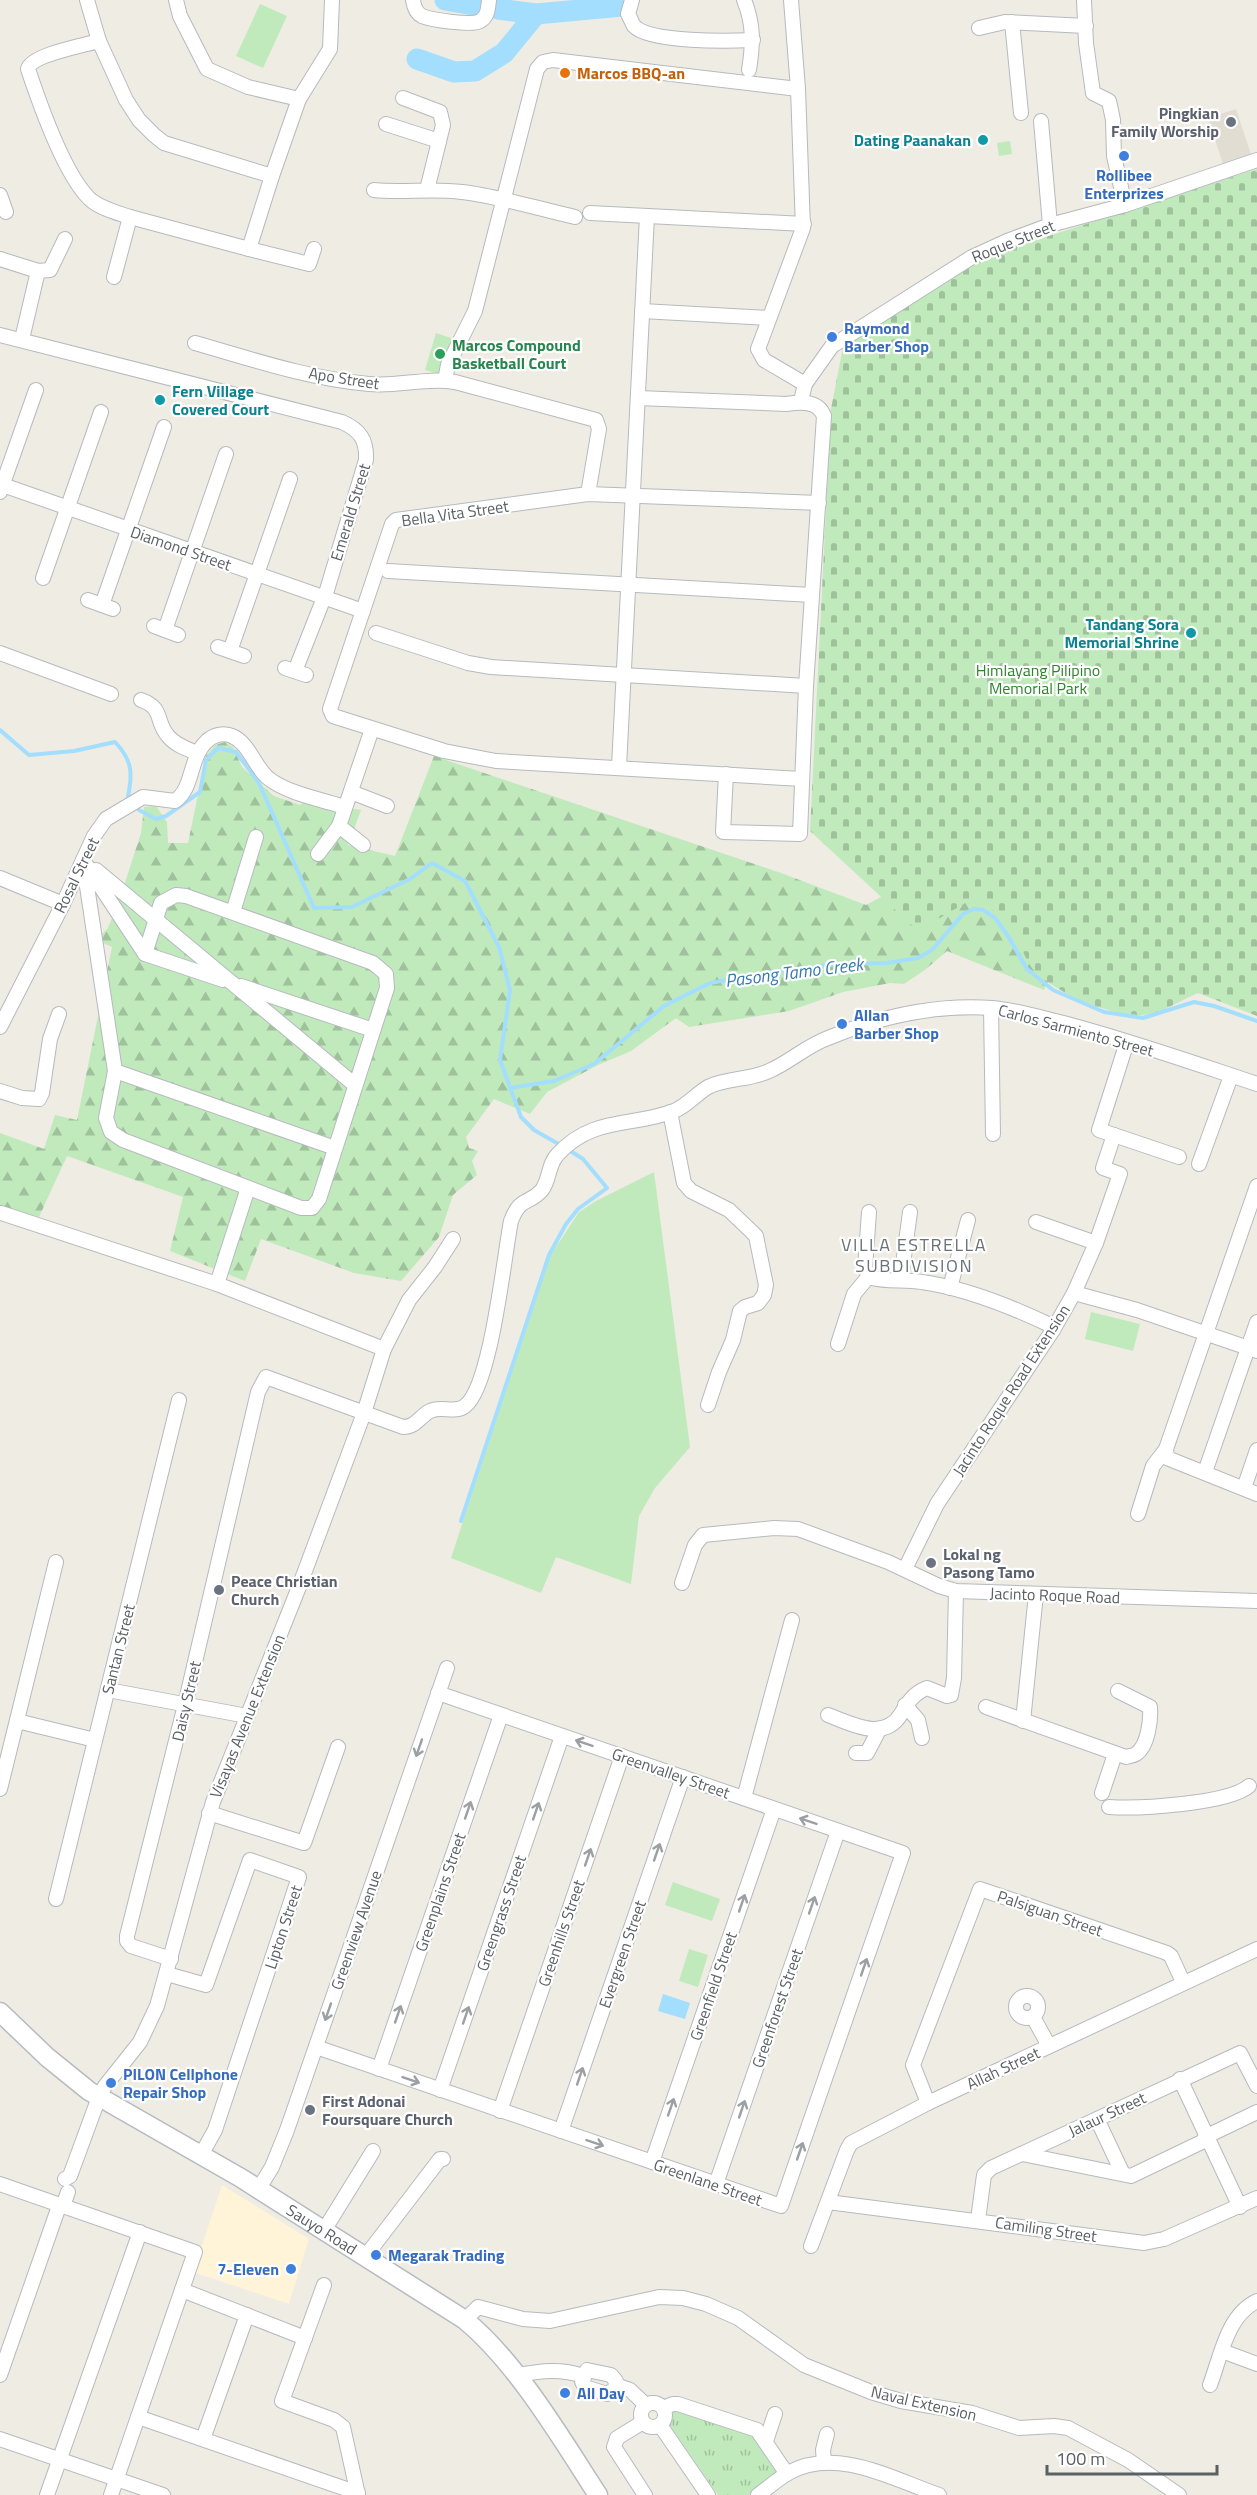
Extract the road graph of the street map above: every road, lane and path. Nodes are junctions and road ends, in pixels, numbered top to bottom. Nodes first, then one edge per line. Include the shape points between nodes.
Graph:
1 (87, 0) edge
2 (176, 0) edge
3 (332, 0) edge
4 (413, 0) edge
5 (489, 0) edge
6 (632, 0) edge
7 (744, 0) edge
8 (791, 0) edge
9 (1084, 0) edge
10 (1012, 22) junction
11 (1086, 26) junction
12 (978, 28) dead end
13 (753, 39) junction
14 (99, 41) junction
15 (749, 70) dead end
16 (798, 89) junction
17 (403, 98) dead end
18 (299, 99) junction
19 (1021, 112) dead end
20 (1041, 121) dead end
21 (386, 124) dead end
22 (439, 141) junction
23 (1257, 160) edge
24 (272, 176) junction
25 (374, 190) dead end
26 (427, 190) junction
27 (0, 195) edge
28 (504, 201) junction
29 (1125, 205) junction
30 (6, 212) dead end
31 (590, 213) dead end
32 (130, 216) junction
33 (647, 216) junction
34 (575, 217) dead end
35 (804, 224) junction
36 (1050, 225) junction
37 (65, 239) dead end
38 (249, 249) junction
39 (314, 249) dead end
40 (0, 259) edge
41 (38, 271) junction
42 (114, 277) dead end
43 (642, 311) junction
44 (769, 318) junction
45 (0, 335) edge
46 (22, 339) junction
47 (195, 343) dead end
48 (445, 380) junction
49 (806, 384) junction
50 (36, 390) dead end
51 (638, 398) junction
52 (801, 401) junction
53 (101, 412) dead end
54 (164, 427) dead end
55 (226, 454) dead end
56 (290, 478) dead end
57 (1, 487) edge
58 (588, 494) junction
59 (633, 495) junction
60 (819, 503) junction
61 (67, 508) junction
62 (128, 529) junction
63 (192, 551) junction
64 (388, 571) dead end
65 (257, 574) junction
66 (43, 578) dead end
67 (628, 584) junction
68 (812, 595) junction
69 (324, 597) junction
70 (88, 600) dead end
71 (363, 611) junction
72 (166, 630) dead end
73 (376, 633) dead end
74 (0, 653) edge
75 (244, 656) dead end
76 (295, 671) dead end
77 (623, 675) junction
78 (806, 686) junction
79 (111, 694) dead end
80 (141, 700) dead end
81 (376, 730) junction
82 (197, 753) junction
83 (619, 767) junction
84 (726, 774) junction
85 (802, 779) junction
86 (351, 792) junction
87 (387, 806) dead end
88 (345, 807) junction
89 (339, 826) junction
90 (256, 837) dead end
91 (363, 845) dead end
92 (318, 854) dead end
93 (83, 860) junction
94 (0, 878) edge
95 (63, 904) junction
96 (233, 912) junction
97 (146, 954) junction
98 (991, 1008) junction
99 (59, 1014) dead end
100 (0, 1028) edge
101 (373, 1030) junction
102 (1127, 1042) junction
103 (115, 1071) junction
104 (1231, 1076) junction
105 (1257, 1084) edge
106 (355, 1085) junction
107 (0, 1091) edge
108 (670, 1112) junction
109 (993, 1134) dead end
110 (1114, 1135) junction
111 (335, 1148) junction
112 (1179, 1157) dead end
113 (1199, 1164) dead end
114 (1257, 1186) edge
115 (248, 1188) junction
116 (869, 1212) dead end
117 (910, 1212) dead end
118 (1, 1213) edge
119 (968, 1220) dead end
120 (1036, 1222) dead end
121 (453, 1239) dead end
122 (1096, 1243) junction
123 (869, 1276) junction
124 (902, 1279) junction
125 (217, 1284) junction
126 (950, 1288) junction
127 (1074, 1293) junction
128 (1257, 1323) edge
129 (1053, 1330) junction
130 (1206, 1334) junction
131 (838, 1344) dead end
132 (384, 1349) junction
133 (1252, 1350) edge
134 (179, 1400) dead end
135 (708, 1405) dead end
136 (364, 1413) junction
137 (1166, 1449) junction
138 (1257, 1450) edge
139 (1205, 1472) junction
140 (1250, 1491) edge
141 (1138, 1514) dead end
142 (56, 1562) dead end
143 (905, 1569) junction
144 (682, 1582) dead end
145 (956, 1591) junction
146 (1036, 1594) junction
147 (1257, 1601) edge
148 (792, 1620) dead end
149 (447, 1668) dead end
150 (108, 1690) junction
151 (1118, 1691) dead end
152 (438, 1693) junction
153 (185, 1705) junction
154 (905, 1705) junction
155 (986, 1707) dead end
156 (501, 1714) junction
157 (828, 1715) dead end
158 (247, 1716) junction
159 (17, 1721) junction
160 (1023, 1721) junction
161 (879, 1730) junction
162 (562, 1736) junction
163 (922, 1738) dead end
164 (95, 1740) junction
165 (338, 1747) dead end
166 (856, 1752) dead end
167 (1115, 1754) junction
168 (622, 1756) junction
169 (683, 1777) junction
170 (1249, 1786) dead end
171 (0, 1789) edge
172 (1102, 1793) dead end
173 (744, 1798) junction
174 (1109, 1807) dead end
175 (774, 1809) junction
176 (209, 1813) junction
177 (838, 1831) junction
178 (903, 1853) joint
179 (56, 1899) dead end
180 (1257, 1949) edge
181 (171, 1959) junction
182 (167, 1974) junction
183 (1183, 1982) junction
184 (0, 2012) edge
185 (1033, 2017) dead end
186 (1048, 2046) junction
187 (316, 2048) junction
188 (379, 2069) junction
189 (1180, 2079) junction
190 (1257, 2086) edge
191 (440, 2090) junction
192 (99, 2097) junction
193 (928, 2103) junction
194 (500, 2110) junction
195 (1257, 2112) edge
196 (1097, 2119) junction
197 (561, 2131) junction
198 (1206, 2138) junction
199 (373, 2151) dead end
200 (1022, 2154) junction
201 (201, 2155) junction
202 (443, 2159) dead end
203 (652, 2162) junction
204 (1122, 2172) junction
205 (0, 2184) edge
206 (716, 2184) junction
207 (258, 2190) junction
208 (64, 2192) junction
209 (1257, 2198) edge
210 (828, 2202) junction
211 (1240, 2207) junction
212 (978, 2220) junction
213 (140, 2232) junction
214 (323, 2232) junction
215 (811, 2246) dead end
216 (365, 2257) junction
217 (324, 2285) dead end
218 (182, 2290) junction
219 (1257, 2301) edge
220 (247, 2315) junction
221 (465, 2320) junction
222 (305, 2338) junction
223 (1222, 2351) junction
224 (1257, 2364) edge
225 (0, 2375) edge
226 (517, 2375) junction
227 (583, 2376) junction
228 (616, 2385) junction
229 (1210, 2385) dead end
230 (646, 2405) junction
231 (663, 2408) junction
232 (775, 2414) dead end
233 (138, 2417) junction
234 (643, 2422) junction
235 (660, 2425) junction
236 (827, 2434) dead end
237 (0, 2439) edge
238 (203, 2439) junction
239 (766, 2441) junction
240 (60, 2460) junction
241 (825, 2462) junction
242 (787, 2474) junction
243 (117, 2479) junction
244 (358, 2494) edge
245 (47, 2495) edge
246 (111, 2495) edge
247 (163, 2495) edge
248 (598, 2495) edge
249 (645, 2495) edge
250 (708, 2495) edge
251 (758, 2495) edge
252 (939, 2495) edge
253 (1179, 2495) edge

1 - 14 street
2 - 18 street via 207,69 249,87
3 - 18 street via 330,49
4 - 5 street via 422,16 473,24 488,14
6 - 13 street via 628,14 634,26 646,33 717,42
7 - 13 street
8 - 16 street
9 - 11 street
10 - 11 street
10 - 12 street
10 - 19 street
11 - 29 street via 1094,93 1109,101 1114,156
13 - 15 street
14 - 24 street via 126,100 139,120 164,143
14 - 32 street via 44,56 29,64 28,69 66,162 84,192 108,210
16 - 28 street via 553,60 543,62 537,69
16 - 35 street
17 - 22 street via 440,112 443,125
18 - 24 street
20 - 36 street
21 - 22 street
22 - 26 street
23 - 29 street, Roque Street
24 - 38 street
25 - 26 street
26 - 28 street via 463,192
27 - 30 street
28 - 34 street
28 - 48 street via 475,311 448,365
29 - 36 street, Roque Street
31 - 33 street
32 - 38 street
32 - 42 street
33 - 35 street
33 - 43 street
35 - 44 street
36 - 49 street, Roque Street via 972,257 842,338 824,355
37 - 41 street via 51,270
38 - 39 street via 309,264
40 - 41 street
41 - 46 street
43 - 44 street
43 - 51 street
44 - 49 street via 759,353 764,360
45 - 46 street, Emerald Street
46 - 69 street, Emerald Street via 353,428 364,440 366,460
47 - 48 street, Apo Street via 368,384
48 - 58 street, Apo Street via 599,422
49 - 52 street, Roque Street
50 - 57 street
51 - 52 street via 780,404
51 - 59 street
52 - 60 street via 817,406 824,416
53 - 61 street
54 - 62 street
55 - 63 street
56 - 65 street
57 - 61 street, Diamond Street
58 - 59 street
58 - 71 street, Bella Vita Street via 393,522
59 - 60 street
59 - 67 street
60 - 68 street
61 - 62 street, Diamond Street
61 - 66 street
62 - 63 street, Diamond Street
62 - 70 street via 107,607
63 - 65 street, Diamond Street
63 - 72 street
64 - 67 street
65 - 69 street, Diamond Street
65 - 75 street via 224,649
67 - 68 street
67 - 77 street
68 - 78 street
69 - 71 street, Diamond Street
69 - 76 street, Emerald Street
71 - 81 street, Bella Vita Street via 330,709 333,716
73 - 77 street via 480,666
74 - 79 street
77 - 78 street
77 - 83 street
78 - 85 street
80 - 82 street via 154,707 174,742
81 - 83 street, Bella Vita Street via 469,757
81 - 86 street
82 - 88 street via 207,740 230,734 270,780
82 - 93 street, Rosal Street via 182,796 176,801 143,798 106,819
83 - 84 street, Bella Vita Street
84 - 85 street, Bella Vita Street
84 - 85 street via 723,832 800,834
86 - 87 street
86 - 88 street
88 - 89 street
89 - 91 street
89 - 92 street
90 - 96 street
93 - 95 street, Rosal Street
93 - 97 street
93 - 103 street
93 - 106 street
94 - 95 street
95 - 100 street, Rosal Street
96 - 97 street via 186,896 176,894 167,898 157,912
96 - 101 street via 381,968 386,974 387,988
97 - 101 street
98 - 102 street, Carlos Sarmiento Street via 1036,1016
98 - 108 street, Carlos Sarmiento Street via 919,1011 877,1021 804,1048 770,1071 711,1086
98 - 109 street
99 - 107 street via 50,1039 39,1099
101 - 106 street
102 - 104 street, Carlos Sarmiento Street
102 - 110 street via 1100,1130
103 - 111 street
103 - 115 street via 106,1118 111,1132
104 - 105 street, Carlos Sarmiento Street
104 - 113 street
106 - 111 street
108 - 135 street via 684,1183 691,1191 729,1210 753,1232 766,1285 758,1303 740,1311
108 - 136 street, Carlos Sarmiento Street via 593,1129 575,1140 551,1162 540,1192 516,1208 486,1360 465,1406 431,1410 411,1427
110 - 112 street
110 - 122 street, Jacinto Roque Road Extension via 1103,1168 1120,1174
111 - 115 street via 319,1199 312,1208 301,1208
114 - 130 street
115 - 125 street
116 - 123 street
117 - 124 street
118 - 125 street
119 - 126 street
120 - 122 street
121 - 132 street, Visayas Avenue Extension via 408,1300
122 - 127 street, Jacinto Roque Road Extension
123 - 124 street
123 - 131 street via 854,1294
124 - 126 street
125 - 132 street
126 - 129 street via 1004,1306 1050,1325
127 - 129 street, Jacinto Roque Road Extension
127 - 130 street
128 - 133 street
129 - 143 street, Jacinto Roque Road Extension via 937,1504
130 - 133 street
130 - 137 street
132 - 136 street, Visayas Avenue Extension
133 - 139 street
134 - 150 street, Santan Street
136 - 153 street, Daisy Street via 270,1377 262,1381
136 - 158 street, Visayas Avenue Extension
137 - 139 street via 1167,1458
137 - 141 street via 1153,1466
138 - 140 street
139 - 140 street
142 - 159 street
143 - 144 street, Jacinto Roque Road via 798,1529 774,1528 703,1535
143 - 145 street, Jacinto Roque Road via 939,1587
145 - 146 street, Jacinto Roque Road
145 - 154 street via 951,1695 927,1688
146 - 147 street, Jacinto Roque Road
146 - 160 street
148 - 173 street
149 - 152 street, Greenview Avenue
150 - 153 street
150 - 164 street, Santan Street
151 - 167 street via 1150,1707 1151,1718 1136,1754
152 - 156 street, Greenvalley Street
152 -> 187 street, Greenview Avenue
153 - 158 street
153 - 181 street, Daisy Street via 127,1941
154 - 161 street via 894,1723
154 - 163 street via 918,1720
155 - 160 street
156 - 162 street, Greenvalley Street
188 -> 156 street, Greenplains Street
157 - 161 street
158 - 176 street, Visayas Avenue Extension
159 - 164 street
159 - 171 street
160 - 167 street
161 - 166 street via 867,1753
168 -> 162 street, Greenvalley Street
191 -> 162 street, Greengrass Street
164 - 179 street, Santan Street
165 - 176 street via 304,1843
167 - 172 street
168 - 169 street, Greenvalley Street
194 -> 168 street, Greenhills Street
169 - 173 street, Greenvalley Street
197 -> 169 street, Evergreen Street
170 - 174 street via 1210,1799 1158,1808
173 - 175 street, Greenvalley Street
177 -> 175 street, Greenvalley Street
203 -> 175 street, Greenfield Street
176 - 181 street, Visayas Avenue Extension
177 - 178 street, Greenvalley Street
206 -> 177 street, Greenforest Street
206 -> 178 street, Greenlane Street via 781,2206
180 - 183 street, Allah Street
181 - 182 street, Visayas Avenue Extension
182 - 192 street, Visayas Avenue Extension via 149,2026
182 - 201 street, Lipton Street via 206,1985 250,1860 299,1877 215,2130
183 - 186 street, Allah Street
183 - 193 street, Palsiguan Street via 1167,1953 980,1889 913,2065
184 - 192 main road, Sauyo Road via 47,2057
185 - 186 street
186 - 193 street, Allah Street
187 - 188 street, Greenlane Street
187 - 207 street, Greenview Avenue via 276,2158
188 -> 191 street, Greenlane Street
189 - 190 street, Jalaur Street via 1240,2053
189 - 196 street, Jalaur Street
189 - 198 street
191 - 194 street, Greenlane Street
192 - 201 main road, Sauyo Road
192 - 208 street, Visayas Avenue Extension
193 - 210 street, Allah Street via 851,2143
194 - 197 street, Greenlane Street
195 - 198 street
196 - 200 street, Jalaur Street
196 - 204 street
197 -> 203 street, Greenlane Street
198 - 204 street via 1139,2173 1131,2176
198 - 211 street
199 - 214 street
200 - 204 street
200 - 212 street, Jalaur Street via 984,2175
201 - 207 main road, Sauyo Road
202 - 216 street
203 - 206 street, Greenlane Street
205 - 208 street
207 - 214 main road, Sauyo Road
208 - 213 street
208 - 225 street, Visayas Avenue Extension
209 - 211 street, Camiling Street
210 - 212 street, Camiling Street
210 - 215 street, Allah Street
211 - 212 street, Camiling Street via 1164,2239 1144,2242
213 - 218 street via 195,2252
213 - 240 street
214 - 216 main road, Sauyo Road
216 - 221 main road, Sauyo Road
217 - 222 street
218 - 220 street
218 - 233 street
219 - 223 street via 1237,2316
220 - 222 street
220 - 238 street
221 - 226 main road, Sauyo Road
221 - 253 street, Naval Extension via 478,2307 523,2319 550,2321 659,2297 683,2298 727,2313 804,2365 871,2392 972,2413 1019,2428 1068,2428 1128,2460
222 - 244 street via 282,2400 343,2427
223 - 224 street
223 - 229 street
226 - 227 street via 556,2370
226 - 248 main road, Sauyo Road
227 - 228 street via 587,2370 594,2370 611,2375
227 - 228 street via 585,2387 603,2393 612,2392
228 - 230 street via 630,2390
230 - 231 street via 655,2403
230 - 234 street via 641,2413
231 - 235 street via 665,2415
231 - 239 street via 678,2404 752,2427
232 - 239 street
233 - 238 street
233 - 243 street
234 - 235 street
234 - 249 street via 617,2438 614,2447
235 - 250 street
236 - 241 street
237 - 240 street
238 - 244 street
239 - 242 street
240 - 243 street
240 - 245 street
241 - 242 street
241 - 252 street via 852,2464
242 - 251 street
243 - 246 street
243 - 247 street

